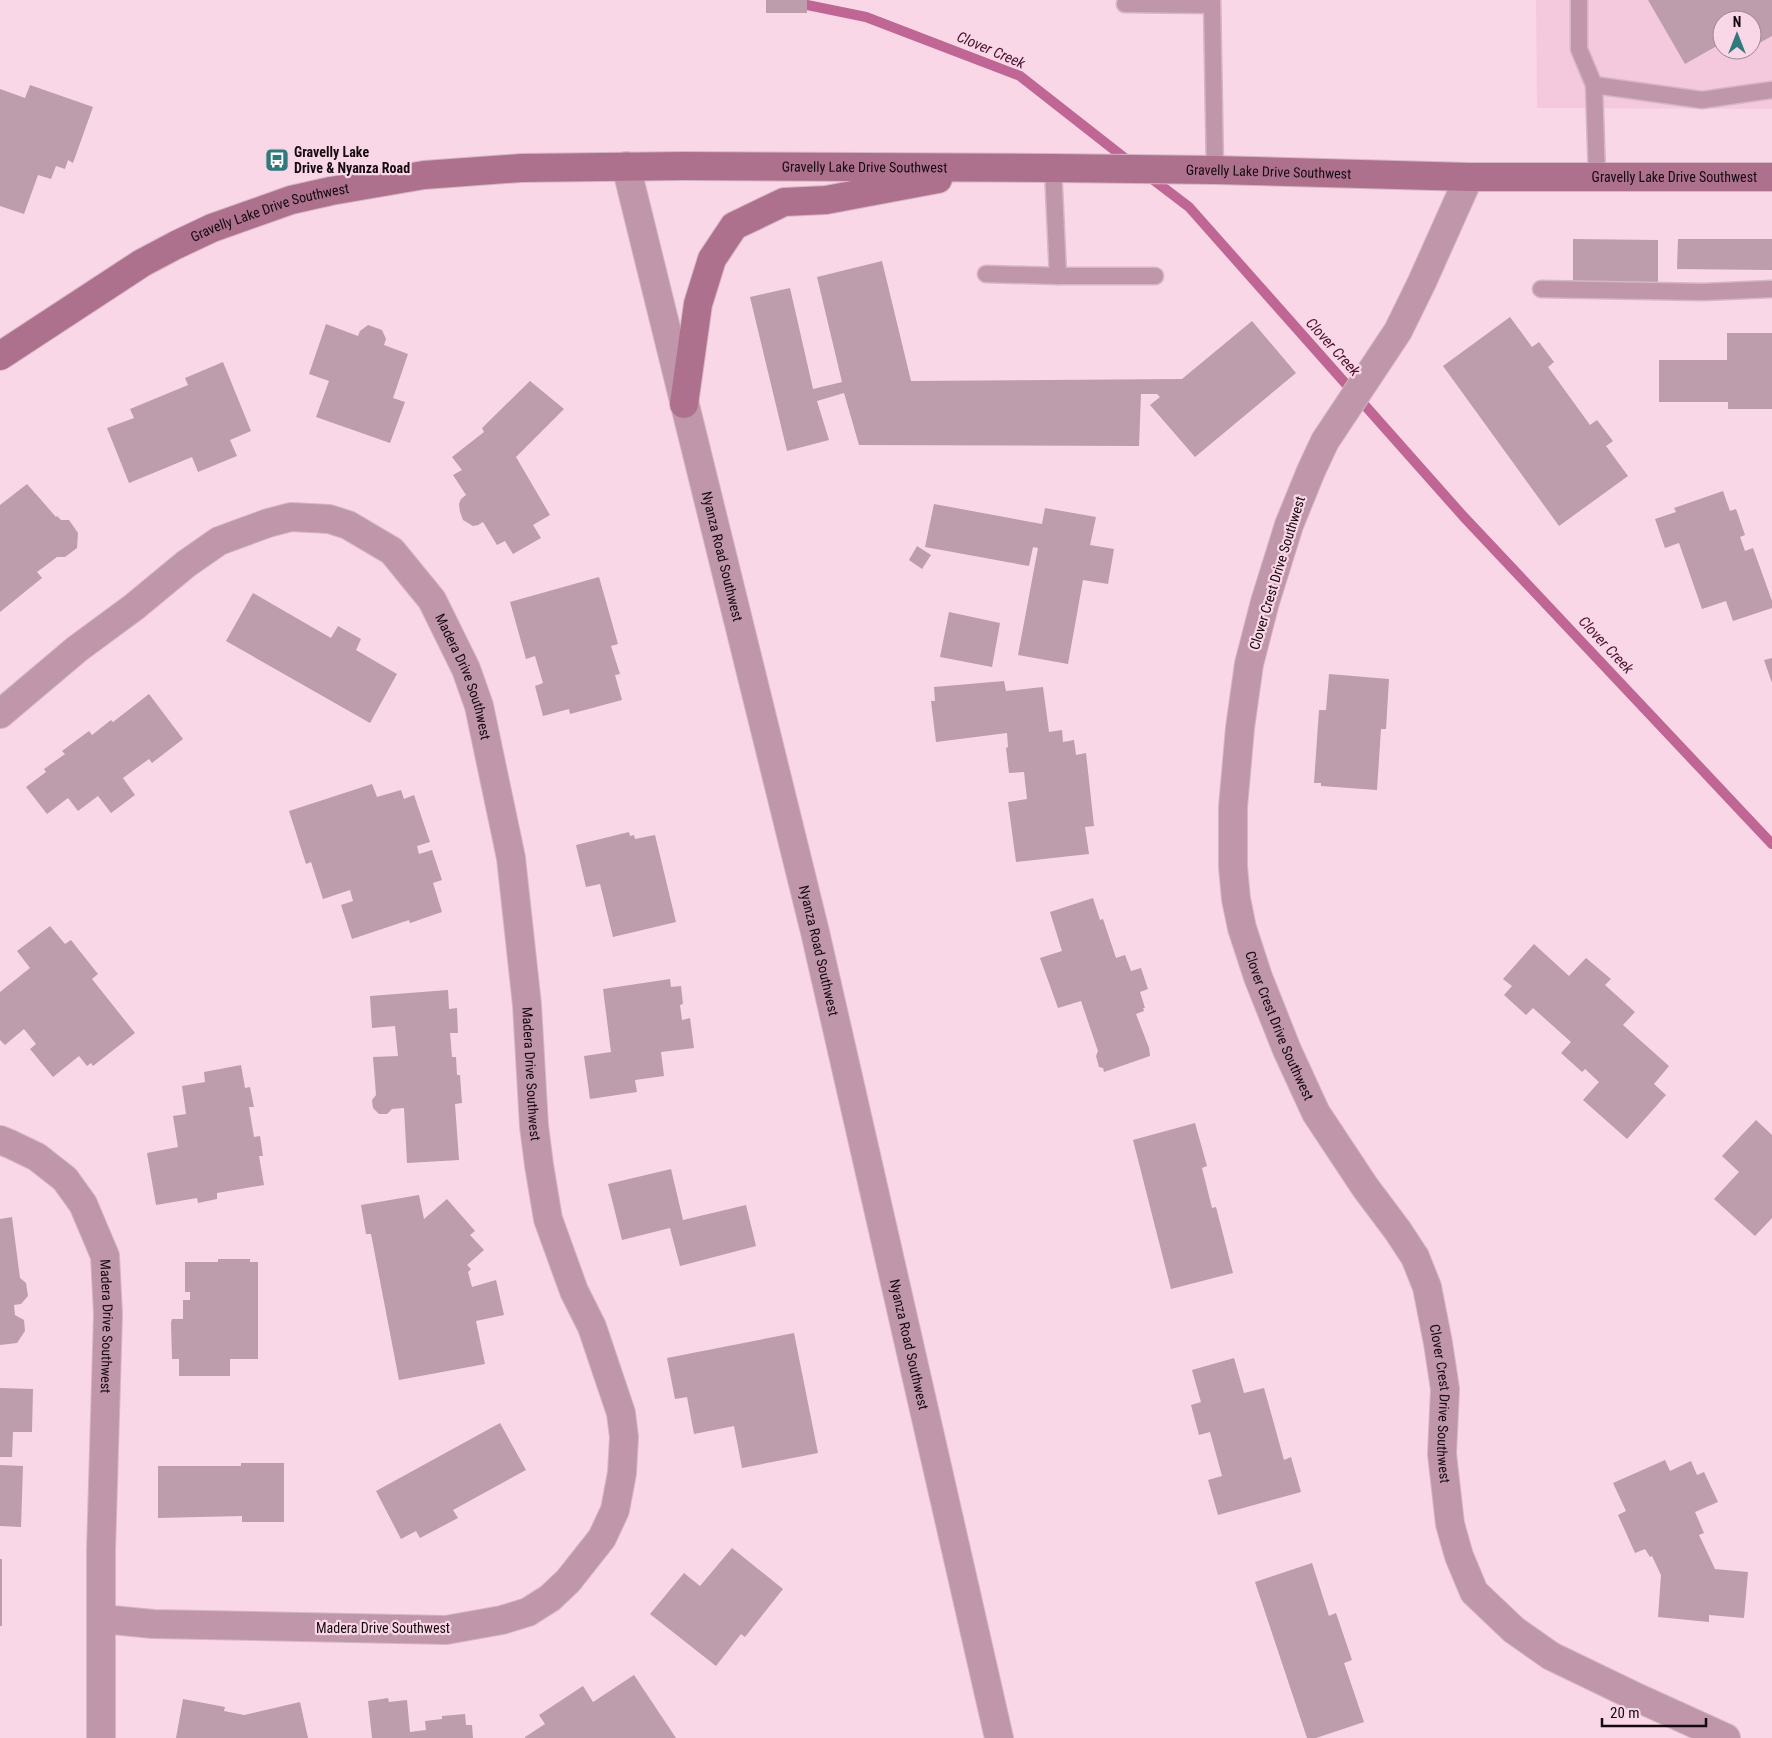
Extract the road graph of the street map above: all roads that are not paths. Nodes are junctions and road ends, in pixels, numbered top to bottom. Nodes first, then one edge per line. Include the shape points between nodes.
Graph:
1 (1579, 0) edge
2 (1212, 2) edge
3 (1124, 4) dead end
4 (1594, 85) junction
5 (1772, 90) edge
6 (626, 166) junction
7 (1006, 167) junction
8 (1053, 168) junction
9 (1215, 170) junction
10 (1469, 177) junction
11 (1597, 177) junction
12 (1772, 177) edge
13 (986, 274) dead end
14 (1058, 276) junction
15 (1155, 276) dead end
16 (1540, 289) dead end
17 (1772, 289) edge
18 (0, 356) edge
19 (684, 404) junction
20 (0, 714) edge
21 (0, 1140) edge
22 (102, 1619) junction
23 (1690, 1731) edge
24 (101, 1738) edge
25 (999, 1738) edge
26 (1726, 1738) edge

1 - 4 lane via 1579,49
2 - 3 lane
2 - 9 lane
4 - 5 lane via 1702,100
4 - 11 lane
6 - 7 main road, Gravelly Lake Drive Southwest
6 - 18 main road, Gravelly Lake Drive Southwest via 521,168 424,175 291,200 176,244
6 - 19 street, Nyanza Road Southwest
7 - 8 main road, Gravelly Lake Drive Southwest
7 - 19 main road via 826,200 784,202 734,226 712,259 698,304
8 - 9 main road, Gravelly Lake Drive Southwest
8 - 14 lane
9 - 10 main road, Gravelly Lake Drive Southwest
10 - 11 main road, Gravelly Lake Drive Southwest
10 - 23 street, Clover Crest Drive Southwest via 1398,331 1325,441 1289,525 1249,664 1233,807 1236,899 1258,977 1316,1113 1411,1250 1427,1287 1445,1389 1442,1454 1450,1524 1474,1592 1514,1630 1552,1656
11 - 12 main road, Gravelly Lake Drive Southwest
13 - 14 lane
14 - 15 lane
16 - 17 lane via 1703,292
19 - 25 street, Nyanza Road Southwest via 815,932
20 - 22 street, Madera Drive Southwest via 76,649 219,541 291,517 329,519 348,525 392,552 432,600 466,668 479,706 511,858 527,1005 534,1126 548,1219 574,1291 592,1326 621,1413 624,1437 615,1510 602,1538 568,1581 528,1612 446,1630 153,1624
21 - 22 street, Madera Drive Southwest via 37,1157 65,1179 83,1204 106,1256 108,1314
22 - 24 street, Madera Drive Southwest
23 - 26 street, Clover Crest Drive Southwest

